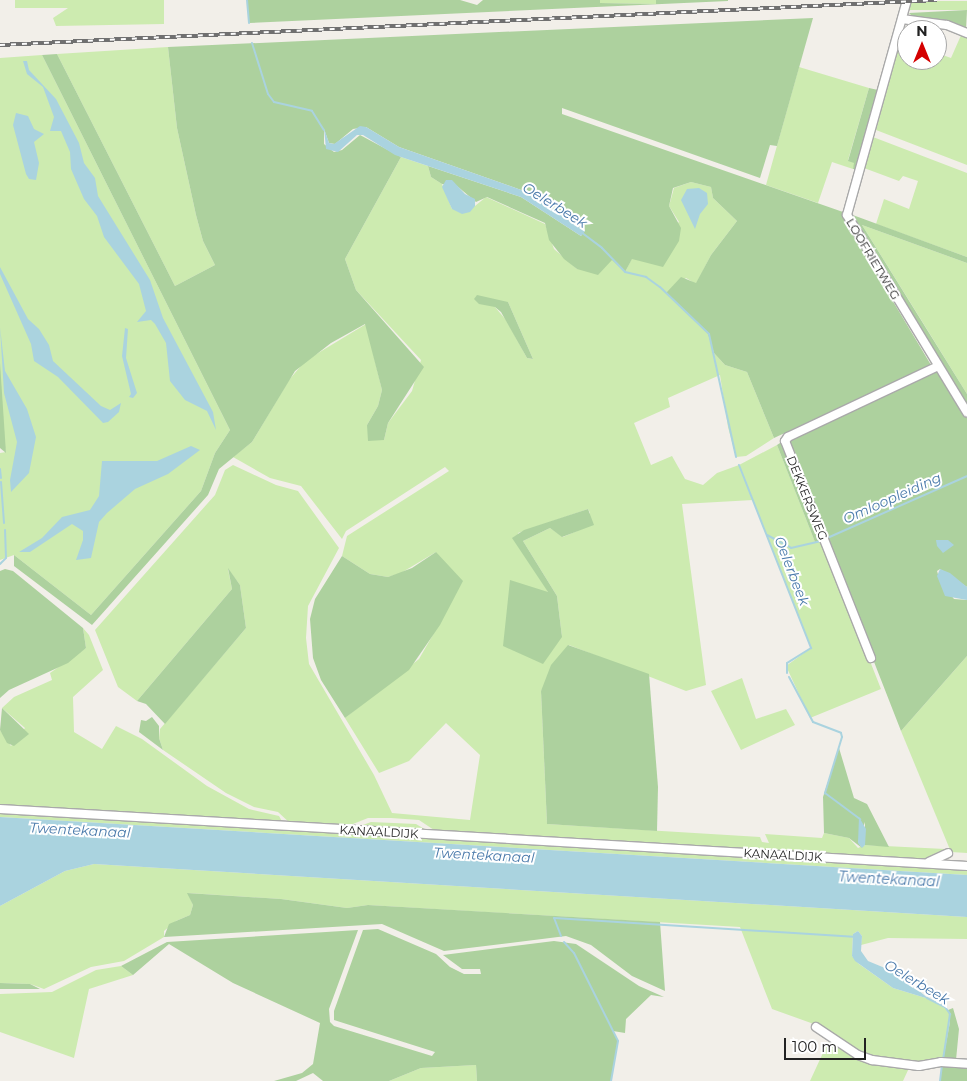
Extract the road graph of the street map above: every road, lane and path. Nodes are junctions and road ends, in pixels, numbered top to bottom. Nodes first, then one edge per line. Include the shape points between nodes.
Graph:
1 (907, 3) edge
2 (902, 19) junction
3 (967, 32) edge
4 (938, 366) junction
5 (967, 412) edge
6 (871, 658) dead end
7 (0, 809) edge
8 (925, 863) junction
9 (954, 865) junction
10 (967, 866) edge
11 (816, 1027) dead end
12 (967, 1064) edge

1 - 2 street, LOOFRIETWEG
2 - 3 street via 947,25
2 - 4 street, LOOFRIETWEG via 847,215
4 - 5 street, LOOFRIETWEG
4 - 6 street, DEKKERSWEG via 785,441
7 - 8 street, KANAALDIJK
8 - 9 street, KANAALDIJK
8 - 9 street via 948,854
9 - 10 street, KANAALDIJK
11 - 12 street via 858,1055 872,1060 918,1066 941,1062

